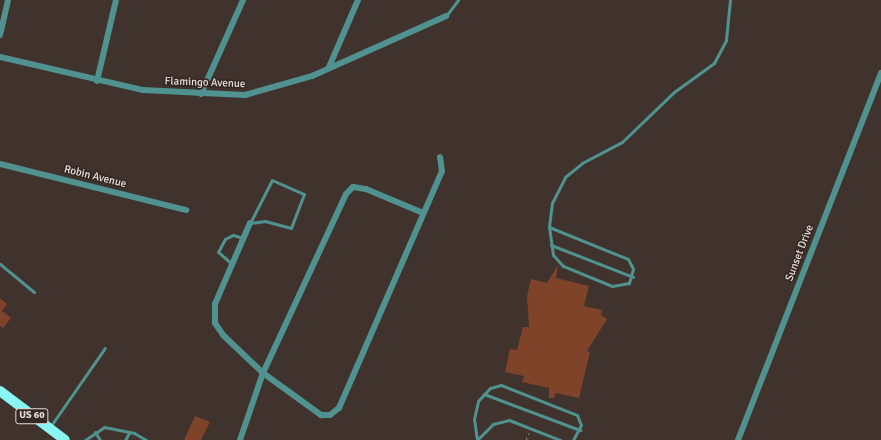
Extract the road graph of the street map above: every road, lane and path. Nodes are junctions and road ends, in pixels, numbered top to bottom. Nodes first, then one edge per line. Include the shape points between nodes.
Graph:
1 (8, 0) edge
2 (116, 0) edge
3 (243, 0) edge
4 (358, 0) edge
5 (458, 0) edge
6 (730, 0) edge
7 (446, 16) joint
8 (0, 35) edge
9 (0, 57) edge
10 (329, 67) junction
11 (881, 73) edge
12 (97, 81) junction
13 (202, 94) junction
14 (440, 157) dead end
15 (0, 164) edge
16 (186, 210) dead end
17 (423, 214) junction
18 (250, 223) junction
19 (549, 227) junction
20 (243, 238) junction
21 (551, 245) junction
22 (0, 264) edge
23 (232, 264) junction
24 (633, 277) junction
25 (34, 292) dead end
26 (105, 348) dead end
27 (263, 373) junction
28 (0, 391) edge
29 (484, 394) junction
30 (49, 428) junction
31 (531, 429) junction
32 (580, 430) junction
33 (95, 432) junction
34 (129, 433) junction
35 (65, 440) edge
36 (85, 440) edge
37 (100, 440) edge
38 (125, 440) edge
39 (146, 440) edge
40 (240, 440) edge
41 (477, 440) edge
42 (526, 440) edge
43 (560, 440) edge
44 (573, 440) edge
45 (738, 440) edge

1 - 8 street
2 - 12 street
3 - 13 street
4 - 10 street
5 - 7 lane
6 - 19 lane via 726,40 714,63 674,92 622,142 582,163 565,177 552,203
7 - 10 street, Flamingo Avenue
9 - 12 street, Flamingo Avenue
10 - 13 street, Flamingo Avenue via 259,94
11 - 45 street, Sunset Drive
12 - 13 street, Flamingo Avenue via 143,90
14 - 17 street via 442,171
15 - 16 street, Robin Avenue
17 - 27 street via 366,188 353,187 346,194
17 - 27 street via 339,408 330,415 321,415
18 - 18 lane via 265,221 291,228 304,194 272,180
18 - 20 street
19 - 21 lane
19 - 24 lane via 628,259
20 - 23 street
20 - 23 lane via 233,235 225,239 218,252
21 - 24 lane
21 - 24 lane via 553,255 563,266 612,286 624,286
22 - 25 lane
23 - 27 street via 215,304 215,323 223,335
26 - 30 lane
27 - 40 street
28 - 30 highway, US 60
29 - 32 lane
29 - 32 lane via 496,385 520,391 577,415
29 - 41 lane via 475,410
30 - 35 highway, US 60
31 - 41 lane via 502,421 493,424
31 - 42 path
31 - 43 lane
32 - 44 lane
33 - 34 lane via 104,427
33 - 36 lane
33 - 37 lane
34 - 38 lane
34 - 39 lane

